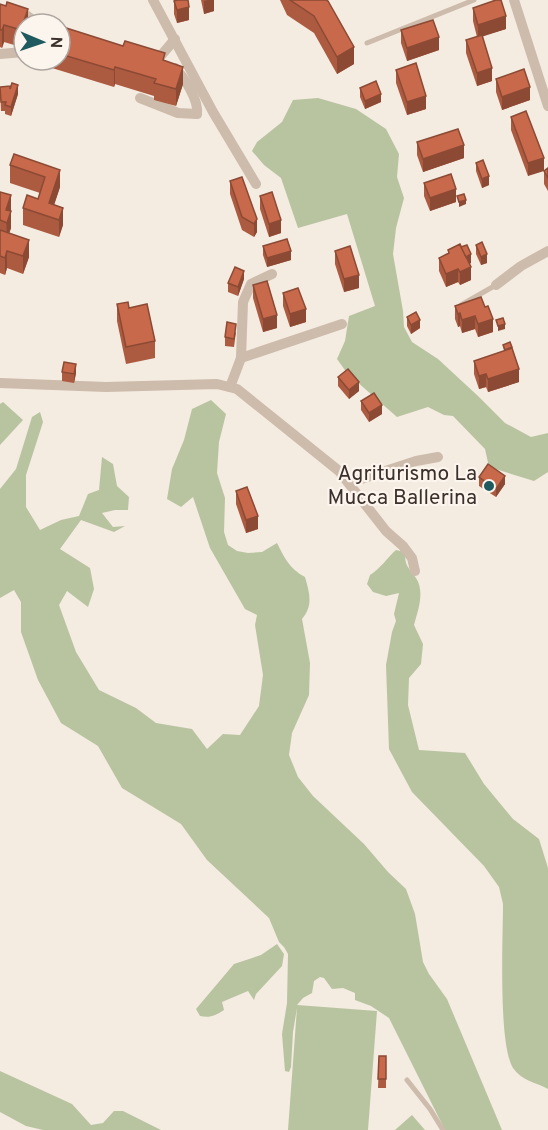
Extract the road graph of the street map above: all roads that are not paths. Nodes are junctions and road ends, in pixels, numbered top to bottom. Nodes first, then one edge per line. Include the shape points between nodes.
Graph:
1 (153, 0) edge
2 (474, 0) edge
3 (514, 0) edge
4 (175, 39) junction
5 (367, 43) dead end
6 (139, 54) edge
7 (159, 58) junction
8 (140, 98) dead end
9 (548, 106) edge
10 (256, 184) dead end
11 (548, 251) edge
12 (272, 274) dead end
13 (496, 285) joint
14 (461, 305) edge
15 (342, 324) dead end
16 (241, 358) junction
17 (0, 383) edge
18 (230, 387) junction
19 (438, 457) dead end
20 (349, 483) junction
21 (415, 571) dead end
22 (407, 1080) dead end
23 (442, 1130) edge

1 - 4 street
2 - 5 lane
3 - 9 street
4 - 7 street
4 - 10 street
6 - 7 street
7 - 8 street via 181,74 197,114 178,113
11 - 13 street
12 - 16 street via 251,284 243,302
13 - 14 lane
15 - 16 street
16 - 18 street
17 - 18 street via 106,387 186,383
18 - 20 street via 243,393
19 - 20 street
20 - 21 street via 386,531 404,546
22 - 23 lane

